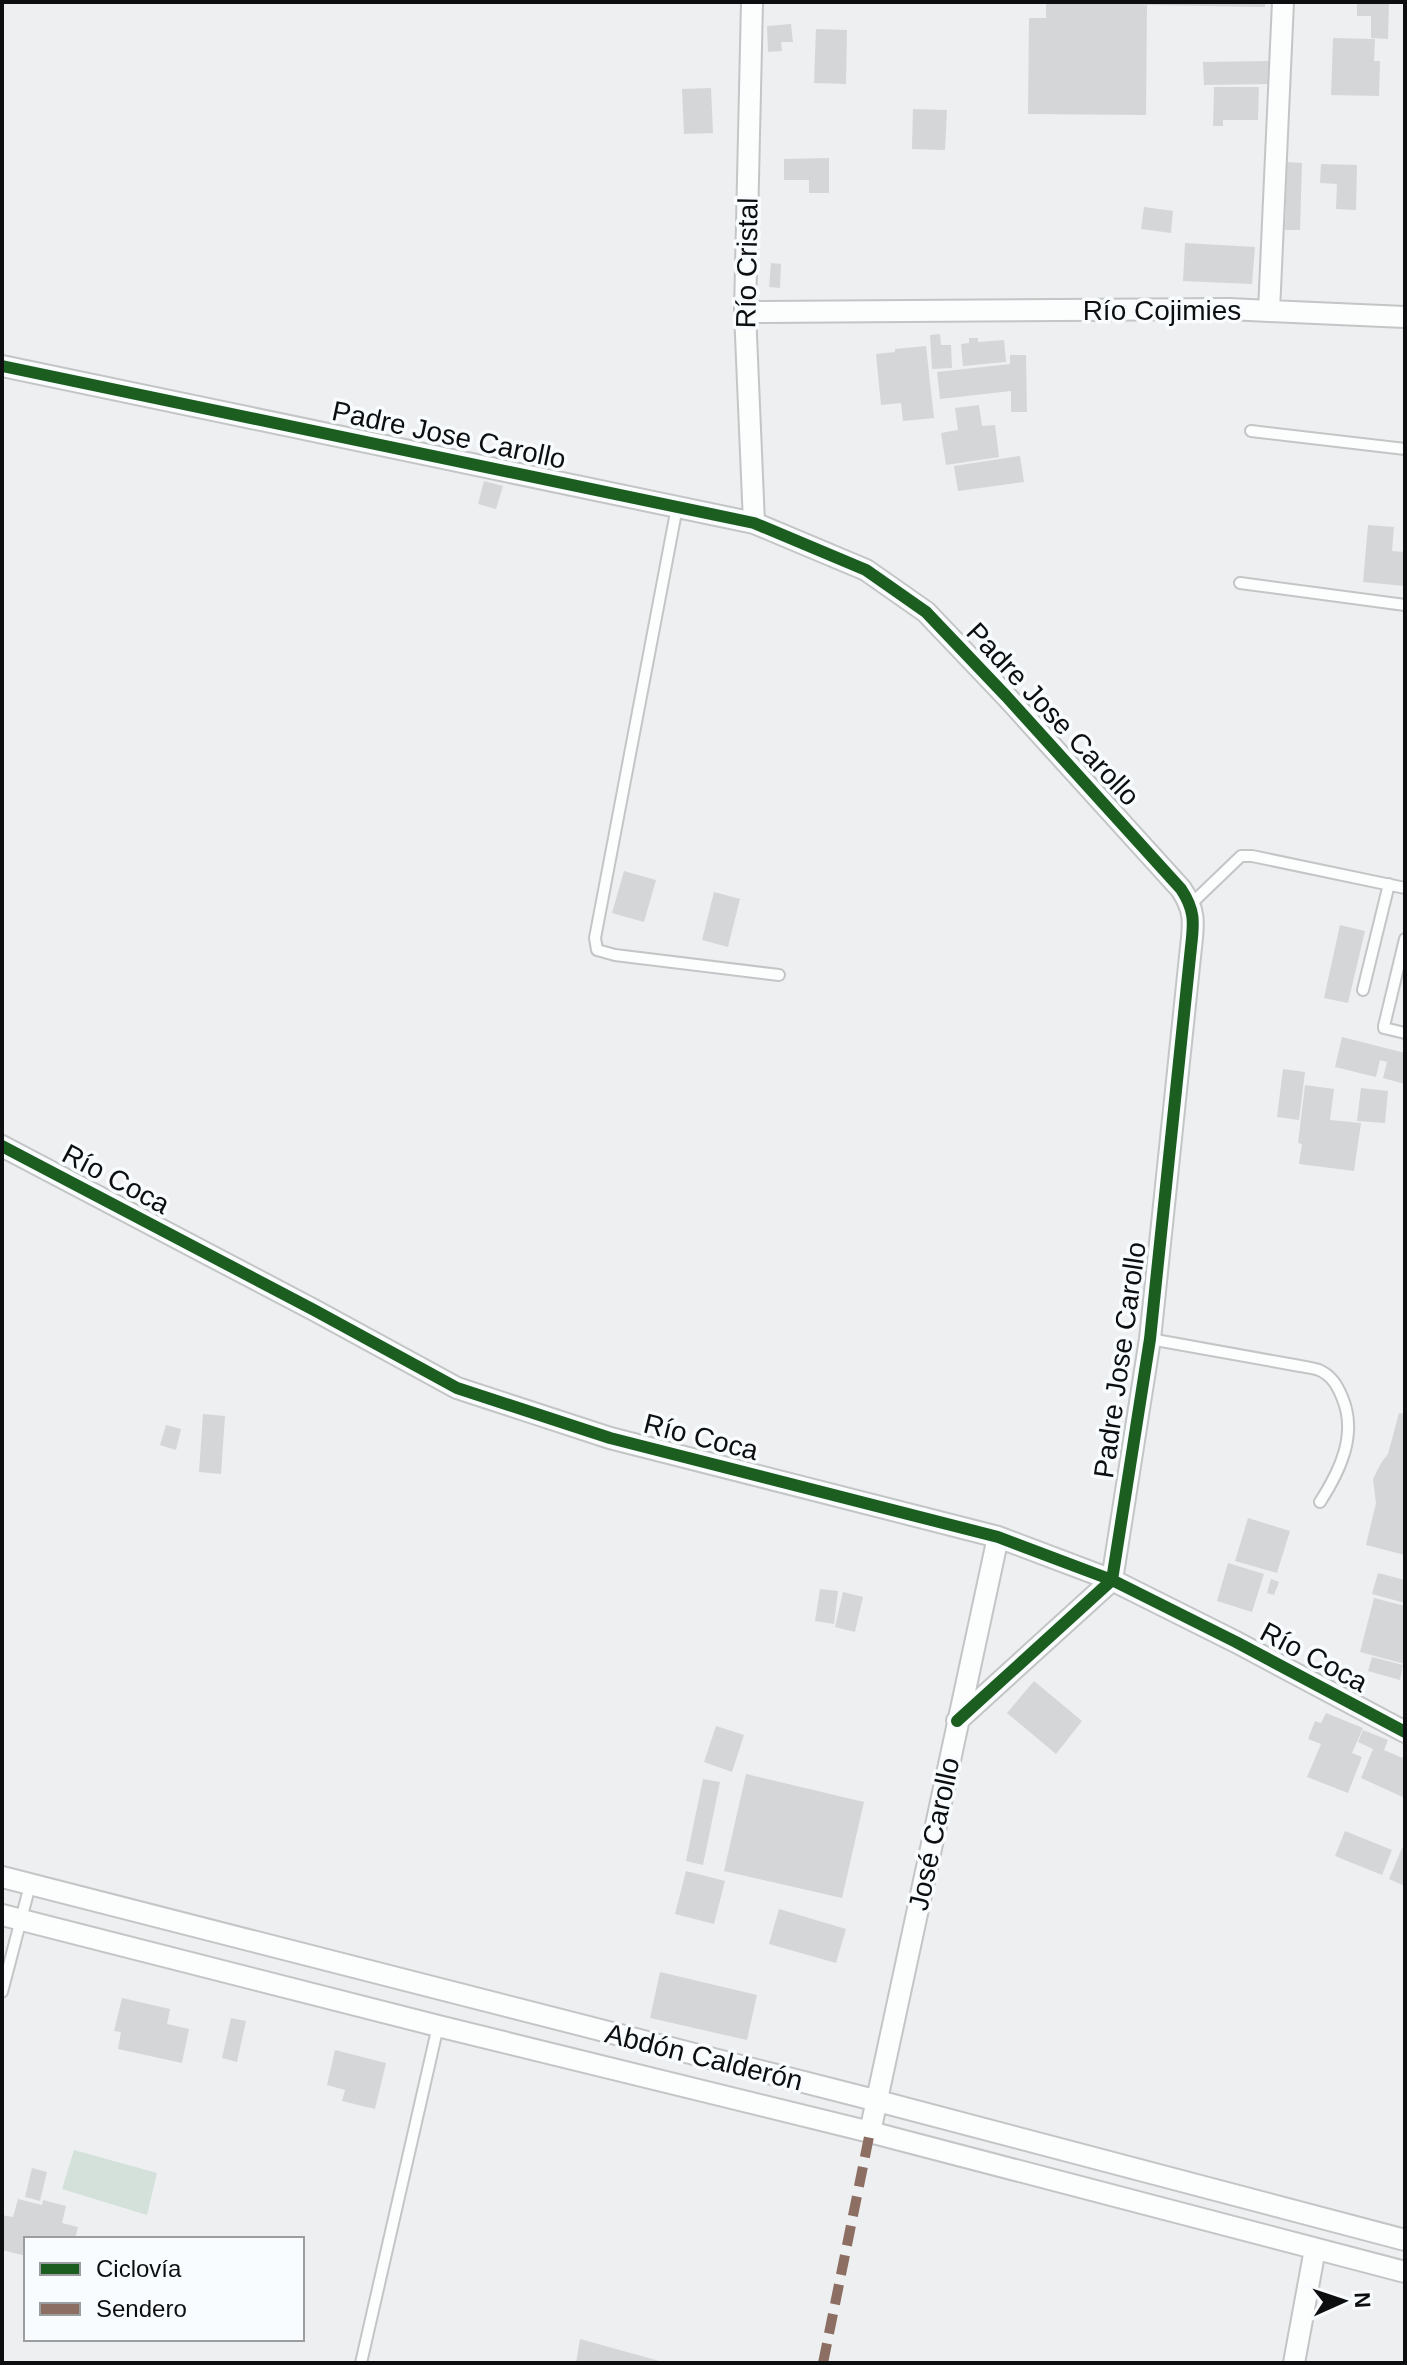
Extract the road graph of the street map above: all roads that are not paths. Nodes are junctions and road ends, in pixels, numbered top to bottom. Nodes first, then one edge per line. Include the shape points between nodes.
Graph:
1 (752, 2) edge
2 (1283, 2) edge
3 (1269, 311) junction
4 (745, 312) junction
5 (1405, 317) edge
6 (2, 366) edge
7 (1251, 431) dead end
8 (1405, 449) edge
9 (677, 507) junction
10 (754, 523) junction
11 (1240, 583) dead end
12 (1405, 605) edge
13 (1389, 884) junction
14 (1405, 888) edge
15 (1191, 904) junction
16 (1405, 939) edge
17 (779, 975) dead end
18 (1363, 990) dead end
19 (1405, 1033) edge
20 (2, 1146) edge
21 (1150, 1339) junction
22 (1320, 1502) dead end
23 (998, 1537) junction
24 (1112, 1580) junction
25 (957, 1721) junction
26 (1405, 1732) edge
27 (2, 1877) edge
28 (30, 1885) junction
29 (11, 1917) edge
30 (2, 1992) edge
31 (438, 2026) junction
32 (878, 2101) junction
33 (870, 2132) junction
34 (1405, 2240) edge
35 (1315, 2249) junction
36 (1405, 2272) edge
37 (361, 2363) edge
38 (1294, 2363) edge

1 - 4 street, Río Cristal
2 - 3 street, Río Cojimies
3 - 4 street, Río Cojimies
3 - 5 street
4 - 10 street, Río Cristal
6 - 9 street, Padre Jose Carollo
7 - 8 lane
9 - 10 street, Padre Jose Carollo
9 - 17 lane via 595,938 597,950
10 - 15 street, Padre Jose Carollo via 866,570 926,612
11 - 12 lane
13 - 14 lane
13 - 15 lane via 1241,856
13 - 18 lane
15 - 21 street, Padre Jose Carollo via 1194,920
16 - 19 lane via 1384,1026
20 - 23 street, Río Coca via 457,1388 610,1438
21 - 22 lane via 1319,1370 1335,1381 1348,1410 1348,1441 1339,1471
21 - 24 street, Padre Jose Carollo
23 - 24 street, Río Coca
23 - 25 street, José Carollo
24 - 25 street
24 - 26 street, Río Coca
25 - 32 street, José Carollo
27 - 28 street, Abdón Calderón
28 - 29 lane
28 - 32 street, Abdón Calderón
29 - 30 lane
29 - 31 street, Abdón Calderón
31 - 33 street, Abdón Calderón
31 - 37 lane
32 - 33 street, José Carollo
32 - 34 street, Abdón Calderón
33 - 35 street, Abdón Calderón
35 - 36 street, Abdón Calderón
35 - 38 street

